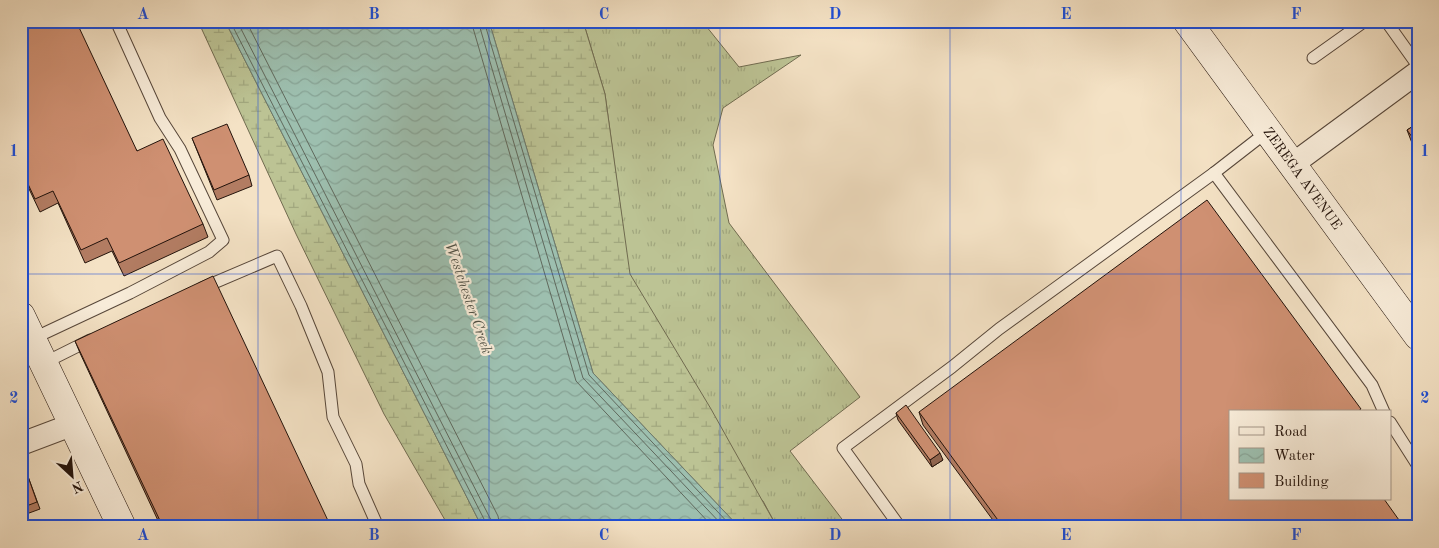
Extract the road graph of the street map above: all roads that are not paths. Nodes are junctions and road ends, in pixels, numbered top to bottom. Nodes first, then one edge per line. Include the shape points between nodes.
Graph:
1 (116, 21) edge
2 (1187, 21) edge
3 (1365, 21) edge
4 (1386, 21) edge
5 (1313, 58) dead end
6 (1418, 66) edge
7 (1418, 72) edge
8 (1268, 131) junction
9 (1293, 164) junction
10 (1214, 173) junction
11 (188, 294) edge
12 (102, 334) edge
13 (1418, 336) edge
14 (32, 339) edge
15 (1383, 410) edge
16 (74, 424) junction
17 (1392, 425) edge
18 (21, 444) edge
19 (1418, 466) edge
20 (122, 527) edge
21 (378, 527) edge
22 (900, 527) edge

1 - 14 lane via 160,118 180,149 224,240 209,252 122,297
2 - 8 main road, ZEREGA AVENUE
3 - 5 lane
4 - 6 lane
7 - 9 street
8 - 9 main road, ZEREGA AVENUE
8 - 10 lane
9 - 13 main road, ZEREGA AVENUE
10 - 15 lane via 1372,385
10 - 22 lane via 999,329 843,448
11 - 21 lane via 277,256 328,372 332,417 356,464 359,484
12 - 14 lane
14 - 16 main road
16 - 18 street
16 - 20 main road
17 - 19 lane

